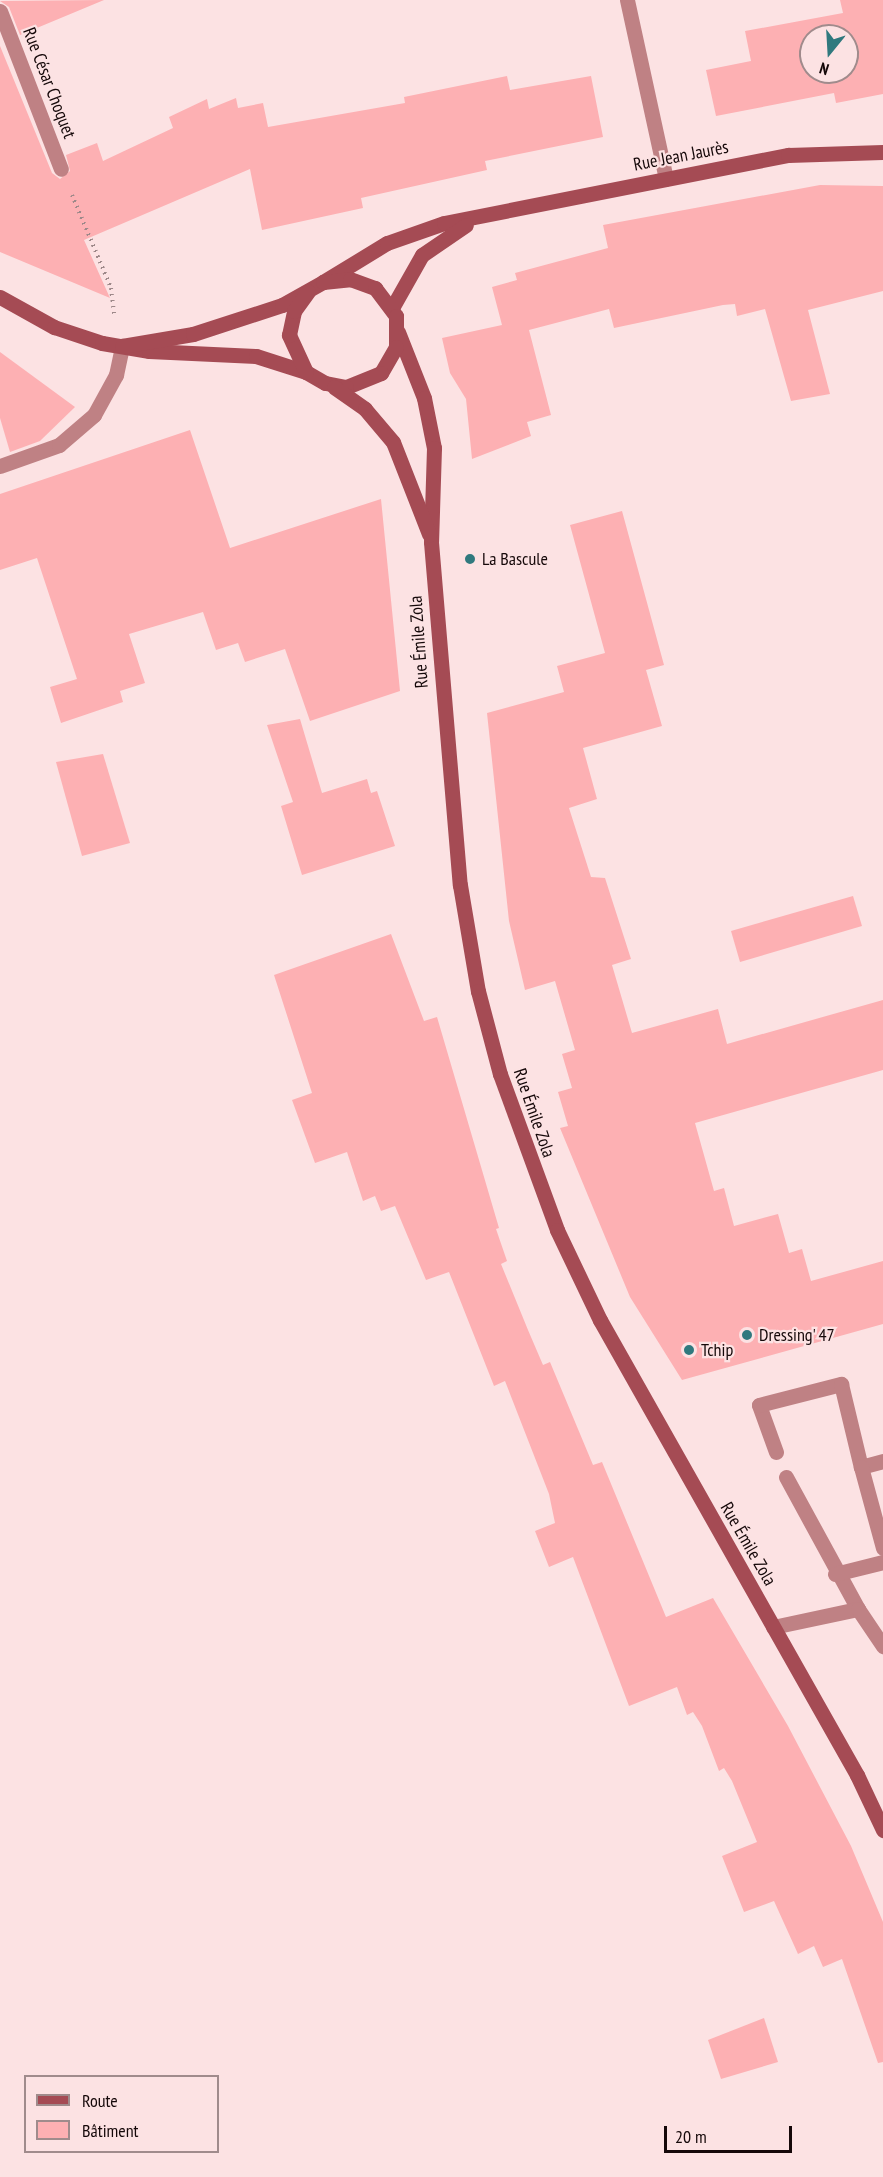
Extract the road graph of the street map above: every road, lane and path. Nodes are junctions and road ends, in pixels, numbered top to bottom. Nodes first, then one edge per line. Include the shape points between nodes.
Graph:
1 (627, 0) edge
2 (0, 11) edge
3 (883, 152) edge
4 (61, 170) joint
5 (666, 179) junction
6 (488, 215) junction
7 (323, 282) junction
8 (308, 292) junction
9 (0, 297) edge
10 (392, 309) junction
11 (398, 332) junction
12 (122, 346) junction
13 (306, 372) junction
14 (331, 386) junction
15 (0, 466) edge
16 (431, 542) junction
17 (776, 1452) dead end
18 (883, 1461) edge
19 (861, 1467) junction
20 (786, 1477) dead end
21 (883, 1548) edge
22 (883, 1562) edge
23 (835, 1574) junction
24 (858, 1609) junction
25 (773, 1627) junction
26 (883, 1646) edge
27 (883, 1830) edge

1 - 5 street
2 - 4 street, Rue César Choquet
3 - 5 main road, Rue Jean Jaurès via 812,151
4 - 12 path via 111,288
5 - 6 main road, Rue Jean Jaurès
6 - 7 main road, Rue Jean Jaurès via 436,225 387,243
6 - 10 main road, Rue Jean Jaurès via 442,237 422,255
7 - 8 main road
7 - 10 main road via 359,280 375,288
8 - 12 main road via 282,305 193,334
8 - 13 main road via 294,311 289,335
9 - 12 main road via 78,337
10 - 11 main road
11 - 14 main road via 394,354 381,373 354,386
11 - 16 main road, Rue Émile Zola via 424,398 433,439
12 - 13 main road via 248,355
12 - 15 street via 116,375 94,415 59,445
13 - 14 main road
14 - 16 main road via 364,409 393,442
16 - 25 main road, Rue Émile Zola via 459,885 478,991 500,1074 534,1174 585,1290
17 - 19 street via 759,1405 841,1384
18 - 19 street
19 - 21 street
20 - 23 street
22 - 23 street
23 - 24 street
24 - 25 street
24 - 26 street
25 - 27 main road, Rue Émile Zola

